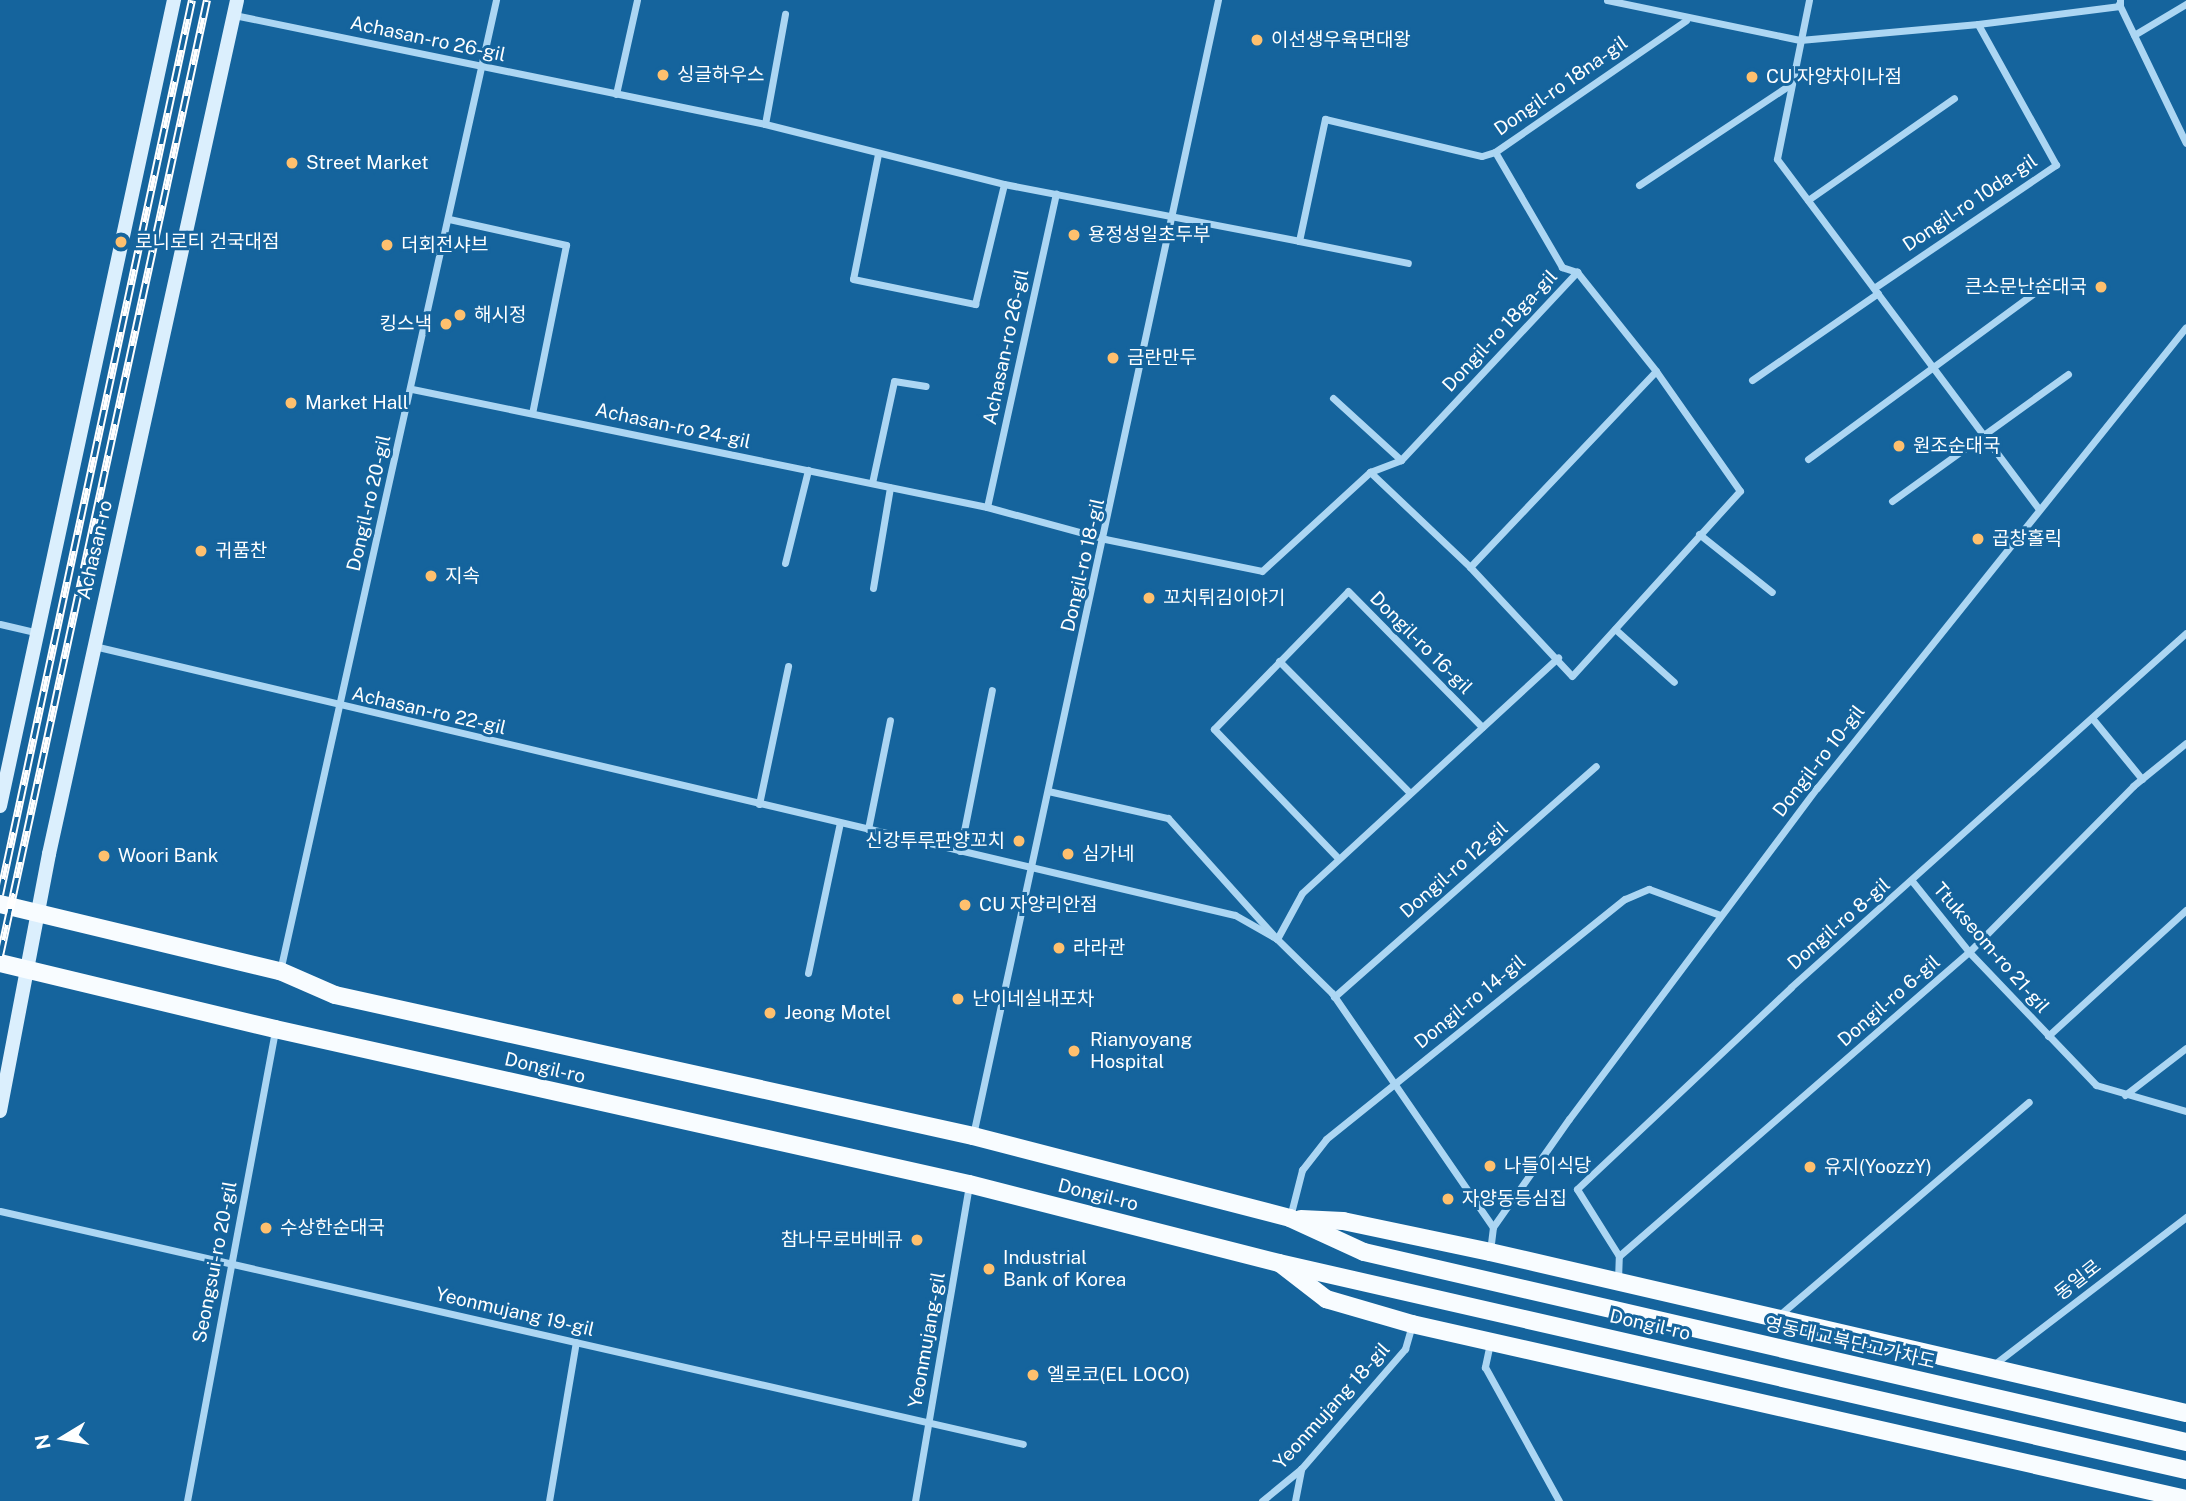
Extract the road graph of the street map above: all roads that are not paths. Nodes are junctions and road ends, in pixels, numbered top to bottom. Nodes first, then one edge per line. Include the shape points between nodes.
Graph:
1 (174, 0) edge
2 (237, 0) edge
3 (496, 0) edge
4 (637, 0) edge
5 (1218, 0) edge
6 (1607, 0) edge
7 (1809, 0) edge
8 (2119, 2) edge
9 (2186, 4) edge
10 (785, 14) dead end
11 (234, 15) junction
12 (1686, 20) junction
13 (1978, 24) junction
14 (2134, 35) junction
15 (1800, 40) junction
16 (482, 66) junction
17 (1791, 84) junction
18 (617, 94) junction
19 (1954, 98) dead end
20 (765, 124) junction
21 (2186, 143) edge
22 (1494, 152) junction
23 (878, 154) junction
24 (1004, 184) junction
25 (1639, 186) dead end
26 (1056, 194) junction
27 (1808, 200) junction
28 (1174, 217) junction
29 (449, 219) junction
30 (1299, 242) junction
31 (1408, 263) dead end
32 (1577, 271) junction
33 (2049, 281) dead end
34 (1876, 291) junction
35 (2186, 327) edge
36 (1933, 368) junction
37 (1656, 371) junction
38 (2068, 374) dead end
39 (1752, 380) dead end
40 (926, 386) dead end
41 (412, 388) junction
42 (1333, 398) dead end
43 (532, 413) junction
44 (1985, 437) junction
45 (1808, 459) dead end
46 (1401, 460) junction
47 (808, 470) junction
48 (1370, 472) junction
49 (872, 483) junction
50 (890, 487) junction
51 (1892, 501) dead end
52 (987, 507) junction
53 (2038, 508) junction
54 (1699, 534) junction
55 (1105, 539) junction
56 (785, 563) dead end
57 (1470, 567) junction
58 (873, 588) dead end
59 (1772, 592) dead end
60 (0, 624) edge
61 (1615, 629) junction
62 (36, 632) junction
63 (2186, 633) edge
64 (93, 646) junction
65 (1558, 658) junction
66 (1279, 661) junction
67 (788, 666) dead end
68 (1674, 681) dead end
69 (992, 690) dead end
70 (338, 706) junction
71 (2092, 718) junction
72 (890, 720) dead end
73 (1482, 727) junction
74 (2186, 743) edge
75 (1595, 766) dead end
76 (2142, 779) junction
77 (1048, 791) junction
78 (1408, 791) junction
79 (759, 804) junction
80 (0, 806) edge
81 (840, 823) junction
82 (868, 829) junction
83 (960, 850) junction
84 (1338, 858) junction
85 (1030, 868) junction
86 (1912, 881) junction
87 (0, 904) edge
88 (2186, 910) edge
89 (38, 912) junction
90 (1720, 915) junction
91 (1277, 939) junction
92 (1969, 952) junction
93 (0, 963) edge
94 (27, 970) junction
95 (280, 971) junction
96 (808, 973) dead end
97 (1334, 997) junction
98 (275, 1030) junction
99 (2048, 1035) junction
100 (2186, 1048) edge
101 (1395, 1082) junction
102 (2125, 1095) junction
103 (2029, 1102) dead end
104 (0, 1111) edge
105 (2186, 1111) edge
106 (973, 1136) junction
107 (970, 1184) junction
108 (0, 1211) edge
109 (2186, 1217) edge
110 (1290, 1218) junction
111 (1493, 1227) junction
112 (1490, 1252) junction
113 (1619, 1256) junction
114 (1279, 1263) junction
115 (231, 1264) junction
116 (1618, 1280) junction
117 (1505, 1285) joint
118 (1776, 1317) junction
119 (1412, 1324) junction
120 (576, 1342) junction
121 (1490, 1342) junction
122 (1990, 1368) junction
123 (2186, 1413) edge
124 (929, 1422) junction
125 (2186, 1442) edge
126 (1023, 1444) dead end
127 (1301, 1469) junction
128 (2186, 1470) edge
129 (2186, 1499) edge
130 (187, 1501) edge
131 (549, 1501) edge
132 (915, 1501) edge
133 (1262, 1501) edge
134 (1295, 1501) edge
135 (1559, 1501) edge

1 - 62 main road, Achasan-ro
2 - 11 main road, Achasan-ro
3 - 16 street, Dongil-ro 20-gil
4 - 18 street
5 - 28 street, Dongil-ro 18-gil
6 - 12 street
7 - 15 street
8 - 13 street
8 - 14 street
9 - 14 street
10 - 20 street
11 - 16 street, Achasan-ro 26-gil
11 - 64 main road, Achasan-ro
12 - 15 street
12 - 22 street, Dongil-ro 18na-gil
13 - 15 street
13 - 34 street, Dongil-ro 10da-gil via 2056,165
14 - 21 street
15 - 17 street
16 - 18 street, Achasan-ro 26-gil
16 - 29 street, Dongil-ro 20-gil
17 - 25 street
17 - 27 street via 1777,159
18 - 20 street, Achasan-ro 26-gil
19 - 27 street
20 - 23 street, Achasan-ro 26-gil
22 - 30 street, Dongil-ro 18na-gil via 1482,156 1325,119
22 - 32 street, Dongil-ro 18ga-gil via 1562,267
23 - 24 street, Achasan-ro 26-gil
23 - 24 street, Achasan-ro 26-gil via 853,279 975,304
24 - 26 street, Achasan-ro 26-gil
26 - 28 street, Achasan-ro 26-gil
26 - 52 street, Achasan-ro 26-gil
27 - 34 street
28 - 30 street
28 - 55 street, Dongil-ro 18-gil
29 - 41 street, Dongil-ro 20-gil
29 - 43 street via 566,245
30 - 31 street
32 - 37 street
32 - 46 street, Dongil-ro 18ga-gil
33 - 36 street
34 - 36 street
34 - 39 street, Dongil-ro 10da-gil
35 - 53 street, Dongil-ro 10-gil
36 - 44 street
36 - 45 street
37 - 54 street via 1740,491
37 - 57 street
38 - 44 street
40 - 49 street via 894,381
41 - 43 street, Achasan-ro 24-gil
41 - 70 street, Dongil-ro 20-gil
42 - 46 street
43 - 47 street, Achasan-ro 24-gil
44 - 51 street
44 - 53 street
46 - 48 street, Dongil-ro 18ga-gil
47 - 49 street, Achasan-ro 24-gil
47 - 56 street
48 - 55 street, Dongil-ro 18ga-gil via 1262,571
48 - 57 street
49 - 50 street, Achasan-ro 24-gil
50 - 52 street, Achasan-ro 24-gil
50 - 58 street
52 - 55 street, Achasan-ro 24-gil
53 - 90 street, Dongil-ro 10-gil
54 - 59 street
54 - 61 street
55 - 77 street, Dongil-ro 18-gil
57 - 65 street
60 - 62 street
61 - 65 street via 1572,676
61 - 68 street
62 - 80 main road, Achasan-ro
63 - 71 street, Dongil-ro 8-gil
64 - 70 street, Achasan-ro 22-gil
64 - 89 main road, Achasan-ro
65 - 73 street
66 - 73 street, Dongil-ro 16-gil via 1348,592
66 - 78 street
66 - 84 street, Dongil-ro 16-gil via 1214,729
67 - 79 street
69 - 83 street
70 - 79 street, Achasan-ro 22-gil
70 - 95 street, Dongil-ro 20-gil
71 - 76 street
71 - 86 street, Dongil-ro 8-gil
72 - 82 street
73 - 78 street
74 - 76 street, Dongil-ro 6-gil
75 - 97 street, Dongil-ro 12-gil
76 - 92 street, Dongil-ro 6-gil
77 - 85 street, Dongil-ro 18-gil
77 - 91 street via 1168,818
78 - 84 street
79 - 81 street, Achasan-ro 22-gil
81 - 82 street, Achasan-ro 22-gil
81 - 96 street
82 - 83 street, Achasan-ro 22-gil
83 - 85 street, Achasan-ro 22-gil
84 - 91 street via 1302,893
85 - 91 street via 1235,915
85 - 106 street, Dongil-ro 18-gil
86 - 92 street, Ttukseom-ro 21-gil
86 - 113 street, Dongil-ro 8-gil via 1577,1189
87 - 89 main road, Dongil-ro
88 - 99 street, Ttukseom-ro 21-gil
89 - 94 main road, Achasan-ro
89 - 95 main road, Dongil-ro
90 - 101 street, Dongil-ro 14-gil via 1648,889 1625,898
90 - 111 street, Dongil-ro 10-gil
91 - 97 street
92 - 99 street, Ttukseom-ro 21-gil
92 - 113 street, Dongil-ro 6-gil
93 - 94 main road, Dongil-ro
94 - 98 main road, Dongil-ro
94 - 104 main road, Achasan-ro
95 - 106 main road, Dongil-ro via 335,995
97 - 101 street
98 - 107 main road, Dongil-ro
98 - 115 street, Seongsui-ro 20-gil
99 - 102 street, Ttukseom-ro 21-gil via 2096,1085
100 - 102 street
101 - 110 street, Dongil-ro 14-gil via 1326,1139 1303,1170
101 - 111 street
102 - 105 street, Ttukseom-ro 21-gil
103 - 118 street
106 - 110 main road, Dongil-ro
107 - 114 main road, Dongil-ro
107 - 124 street, Yeonmujang-gil
108 - 115 street, Yeonmujang 19-gil
109 - 122 street, 동일로
110 - 112 main road, Dongil-ro via 1343,1221
110 - 117 main road, Dongil-ro via 1364,1252
111 - 112 street
112 - 116 main road, Dongil-ro
113 - 116 street
114 - 119 main road via 1326,1299
114 - 128 main road, Dongil-ro
115 - 120 street, Yeonmujang 19-gil
115 - 130 street, Seongsui-ro 20-gil
116 - 118 main road, Dongil-ro
117 - 125 main road, 영동대교북단고가차도
118 - 122 main road, Dongil-ro
119 - 121 main road
119 - 127 street, Yeonmujang 18-gil via 1405,1349
120 - 124 street, Yeonmujang 19-gil
120 - 131 street
121 - 129 main road
121 - 135 street via 1485,1367
122 - 123 main road, Dongil-ro
124 - 126 street, Yeonmujang 19-gil
124 - 132 street, Yeonmujang-gil
127 - 133 street, Yeonmujang 18-gil
127 - 134 street

